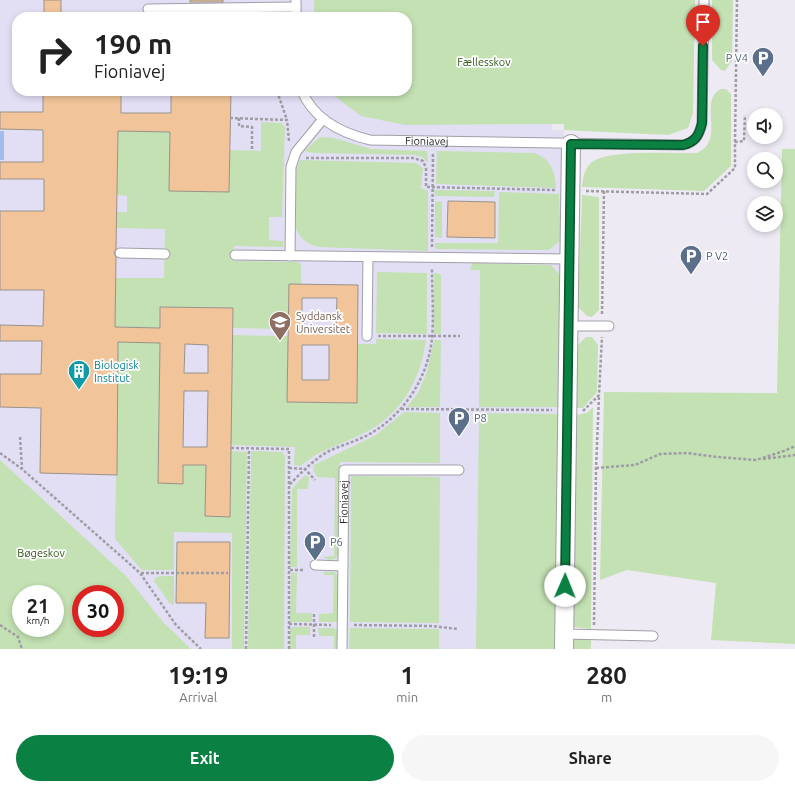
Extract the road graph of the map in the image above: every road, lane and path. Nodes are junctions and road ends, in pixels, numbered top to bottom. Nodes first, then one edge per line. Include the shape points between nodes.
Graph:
1 (704, 0) edge
2 (737, 0) edge
3 (296, 3) edge
4 (148, 9) dead end
5 (279, 96) edge
6 (305, 96) edge
7 (745, 116) dead end
8 (230, 118) dead end
9 (239, 118) junction
10 (322, 119) junction
11 (287, 120) junction
12 (433, 142) junction
13 (735, 142) junction
14 (571, 144) junction
15 (252, 150) dead end
16 (296, 152) junction
17 (432, 186) junction
18 (570, 191) junction
19 (120, 253) dead end
20 (165, 254) dead end
21 (235, 255) dead end
22 (290, 256) junction
23 (368, 257) junction
24 (432, 258) junction
25 (569, 259) junction
26 (568, 326) junction
27 (609, 326) dead end
28 (371, 336) joint
29 (460, 336) dead end
30 (432, 337) junction
31 (599, 395) dead end
32 (20, 437) dead end
33 (795, 446) edge
34 (231, 448) dead end
35 (249, 449) junction
36 (0, 453) edge
37 (795, 455) edge
38 (756, 460) junction
39 (289, 468) junction
40 (596, 468) junction
41 (22, 469) junction
42 (305, 469) junction
43 (459, 470) dead end
44 (315, 480) dead end
45 (289, 485) junction
46 (343, 566) junction
47 (312, 568) joint
48 (290, 570) junction
49 (140, 573) junction
50 (228, 573) dead end
51 (314, 613) dead end
52 (289, 624) junction
53 (0, 625) edge
54 (314, 625) junction
55 (342, 625) junction
56 (458, 629) dead end
57 (594, 634) junction
58 (653, 636) dead end
59 (314, 637) dead end
60 (565, 641) edge
61 (22, 649) edge
62 (201, 649) edge
63 (246, 649) edge
64 (289, 649) edge
65 (342, 649) edge

1 - 14 lane, Fioniavej via 702,123 694,140 683,145
2 - 13 path
3 - 4 lane
5 - 11 path
6 - 10 lane, Fioniavej
7 - 13 path via 744,141
8 - 9 path
9 - 11 path
9 - 15 path via 239,126 252,127
10 - 12 lane, Fioniavej via 349,135 370,140
10 - 16 lane
11 - 16 path via 289,141
12 - 14 lane, Fioniavej
12 - 17 path
13 - 18 path via 734,168 707,194
14 - 18 street
16 - 17 path via 305,158 413,158 423,161 426,168 426,187
16 - 22 lane via 291,167
17 - 18 path
17 - 24 path
18 - 25 street
19 - 20 lane
21 - 22 lane
22 - 23 lane
23 - 24 lane
23 - 28 lane
24 - 25 lane
24 - 30 path
25 - 26 street
26 - 27 lane
26 - 60 street
28 - 30 path
29 - 30 path
30 - 42 path via 428,362 404,406 387,422 367,435 330,451
31 - 40 path
32 - 41 path
33 - 38 path
34 - 35 path
35 - 39 path via 289,449
35 - 63 path
36 - 41 path
37 - 38 path
38 - 40 path via 688,452 660,454 635,466
39 - 42 path
39 - 45 path
40 - 57 path
41 - 49 path
42 - 44 path
42 - 45 path
43 - 46 lane, Fioniavej via 344,470
45 - 48 path
46 - 47 lane
46 - 55 lane, Fioniavej
47 - 48 path
48 - 52 path
49 - 50 path
49 - 62 path via 176,625
51 - 54 path
52 - 54 path
52 - 64 path
53 - 61 path via 18,637
54 - 55 path
54 - 59 path
55 - 56 path via 432,626
55 - 65 lane, Fioniavej
57 - 58 lane
57 - 60 lane

